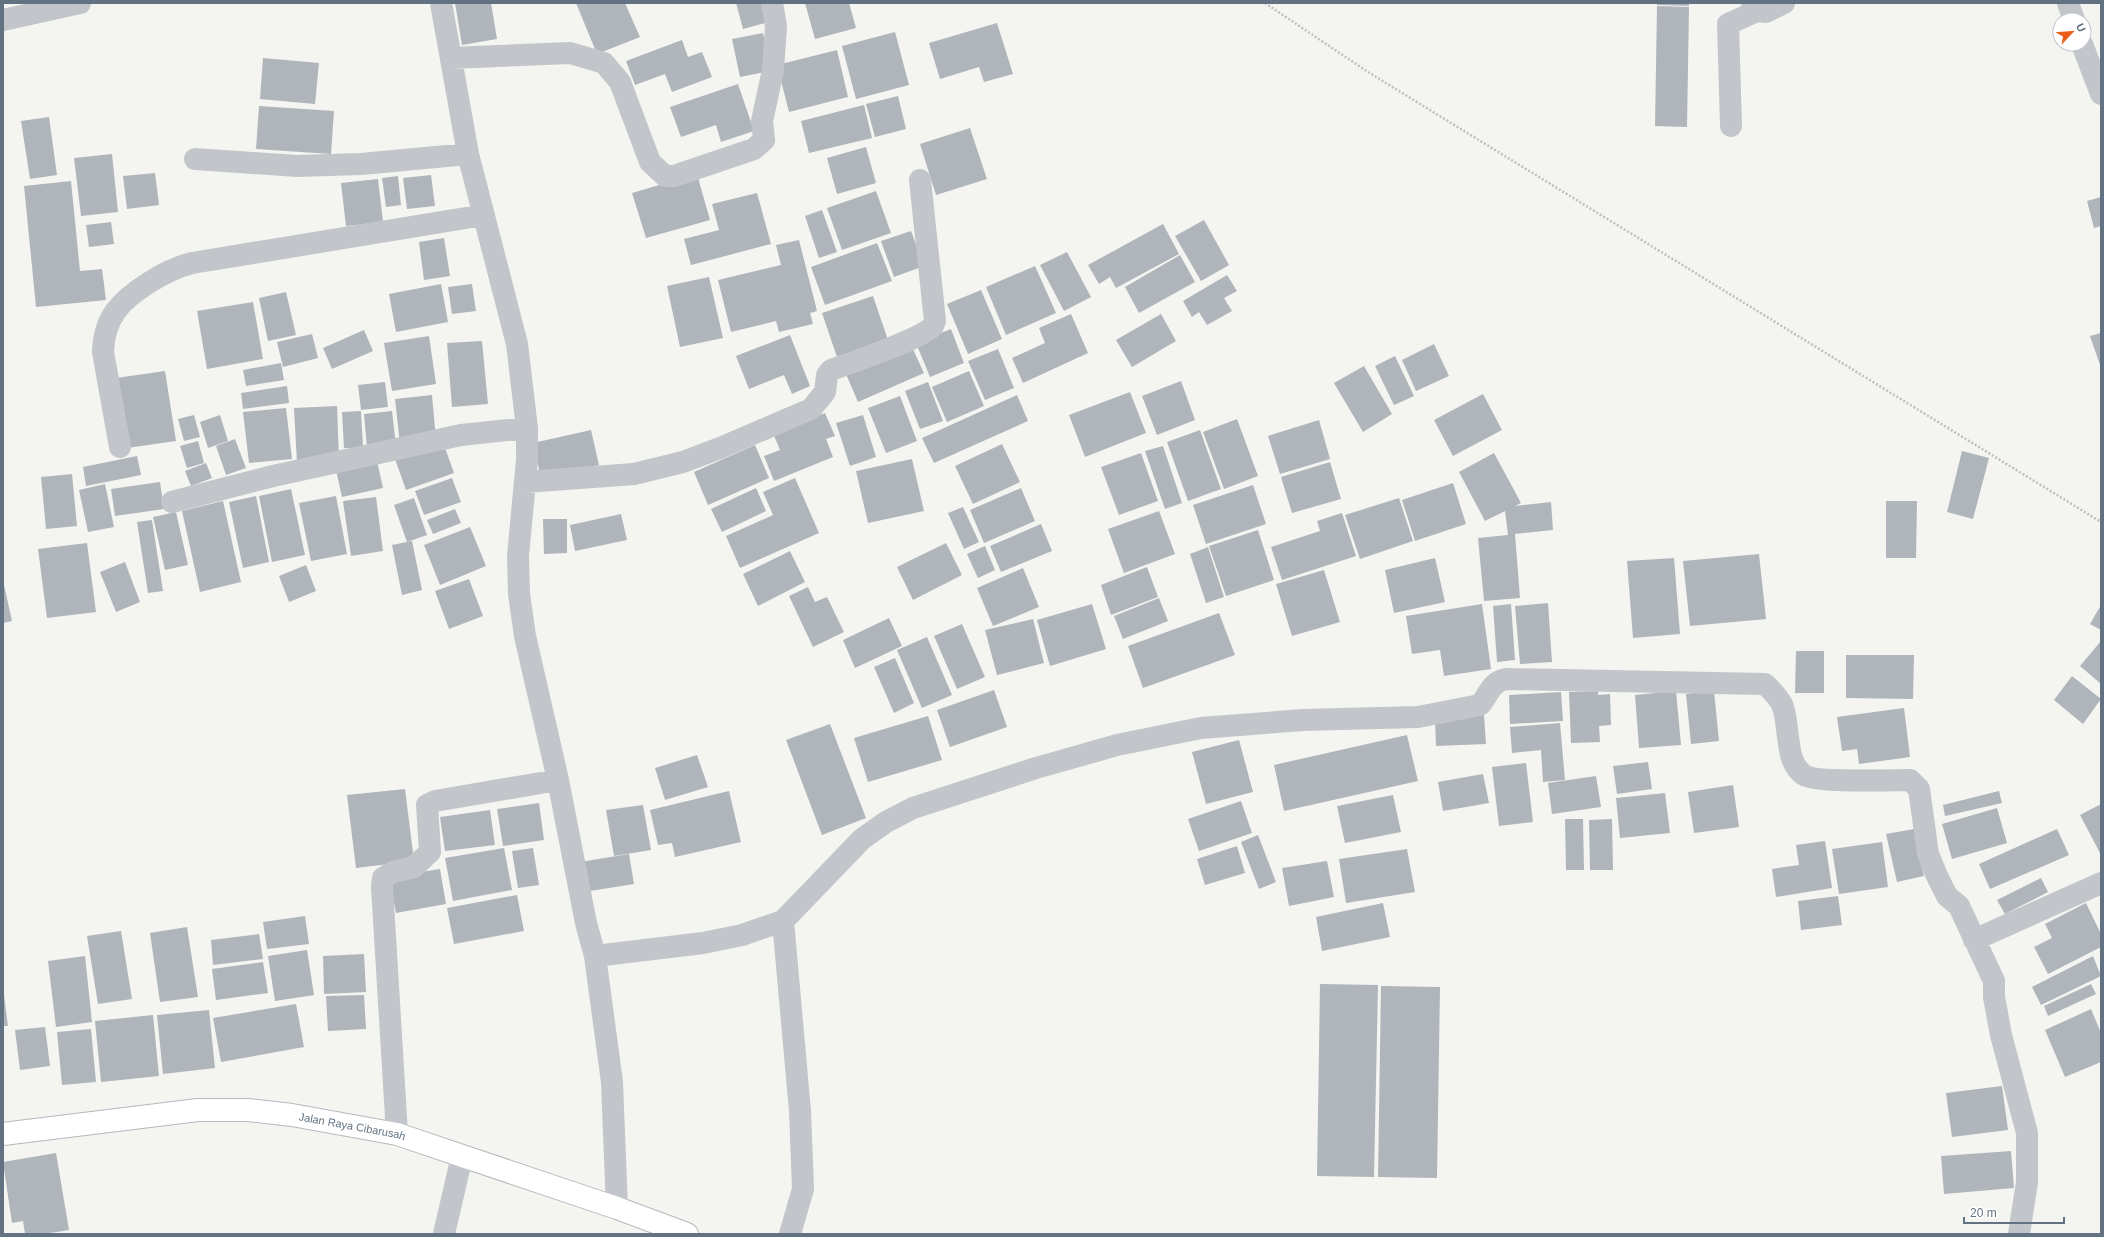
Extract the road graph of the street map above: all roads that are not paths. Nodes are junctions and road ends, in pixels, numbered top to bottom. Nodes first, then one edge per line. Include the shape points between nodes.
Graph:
1 (80, 3) edge
2 (441, 3) edge
3 (772, 3) edge
4 (1784, 3) edge
5 (1755, 7) edge
6 (3, 20) edge
7 (2085, 52) edge
8 (451, 58) junction
9 (2101, 94) edge
10 (1731, 126) dead end
11 (468, 154) junction
12 (195, 159) dead end
13 (920, 180) dead end
14 (484, 216) junction
15 (527, 428) junction
16 (120, 447) dead end
17 (525, 482) junction
18 (172, 502) dead end
19 (558, 780) junction
20 (2101, 883) edge
21 (783, 921) junction
22 (1974, 940) junction
23 (595, 956) junction
24 (3, 1134) edge
25 (397, 1134) junction
26 (462, 1156) junction
27 (617, 1208) junction
28 (658, 1229) edge
29 (444, 1234) edge
30 (686, 1234) edge
31 (790, 1234) edge
32 (2020, 1234) edge

1 - 6 street
2 - 8 street
3 - 8 street via 776,26 773,70 762,121 764,140 754,149 674,176 665,176 650,162 620,82 604,63 570,53
4 - 5 street via 1766,12
5 - 10 street via 1728,24
7 - 9 street
8 - 11 street
11 - 12 street via 361,164 297,166
11 - 14 street
13 - 17 street via 935,320 928,331 832,370 827,375 825,392 811,409 714,451 683,462 634,474
14 - 15 street via 517,344
14 - 16 street via 192,263 175,267 147,284 120,305 106,327 103,339 102,352
15 - 17 street
15 - 18 street via 461,435 273,476
17 - 19 street via 518,556 519,594 525,636
19 - 23 street via 586,923
19 - 25 street via 435,801 427,805 430,852 414,867 393,872 384,878 382,895
20 - 22 street
21 - 22 street via 862,838 913,808 1036,768 1117,746 1201,728 1303,720 1418,716 1473,707 1480,705 1498,680 1506,679 1765,684 1784,705 1791,758 1805,776 1829,779 1910,780 1919,789 1928,854 1942,888 1959,906
21 - 23 street via 742,935 703,943
21 - 31 street via 800,1111 803,1189
22 - 32 street via 1994,981 1994,997 2001,1036 2027,1133 2027,1182
23 - 27 street via 612,1082
24 - 25 main road, Jalan Raya Cibarusah via 198,1110 248,1110 292,1115
25 - 26 main road, Jalan Raya Cibarusah
26 - 27 main road, Jalan Raya Cibarusah
26 - 29 street
27 - 28 main road, Jalan Raya Cibarusah
28 - 30 main road, Jalan Raya Cibarusah

